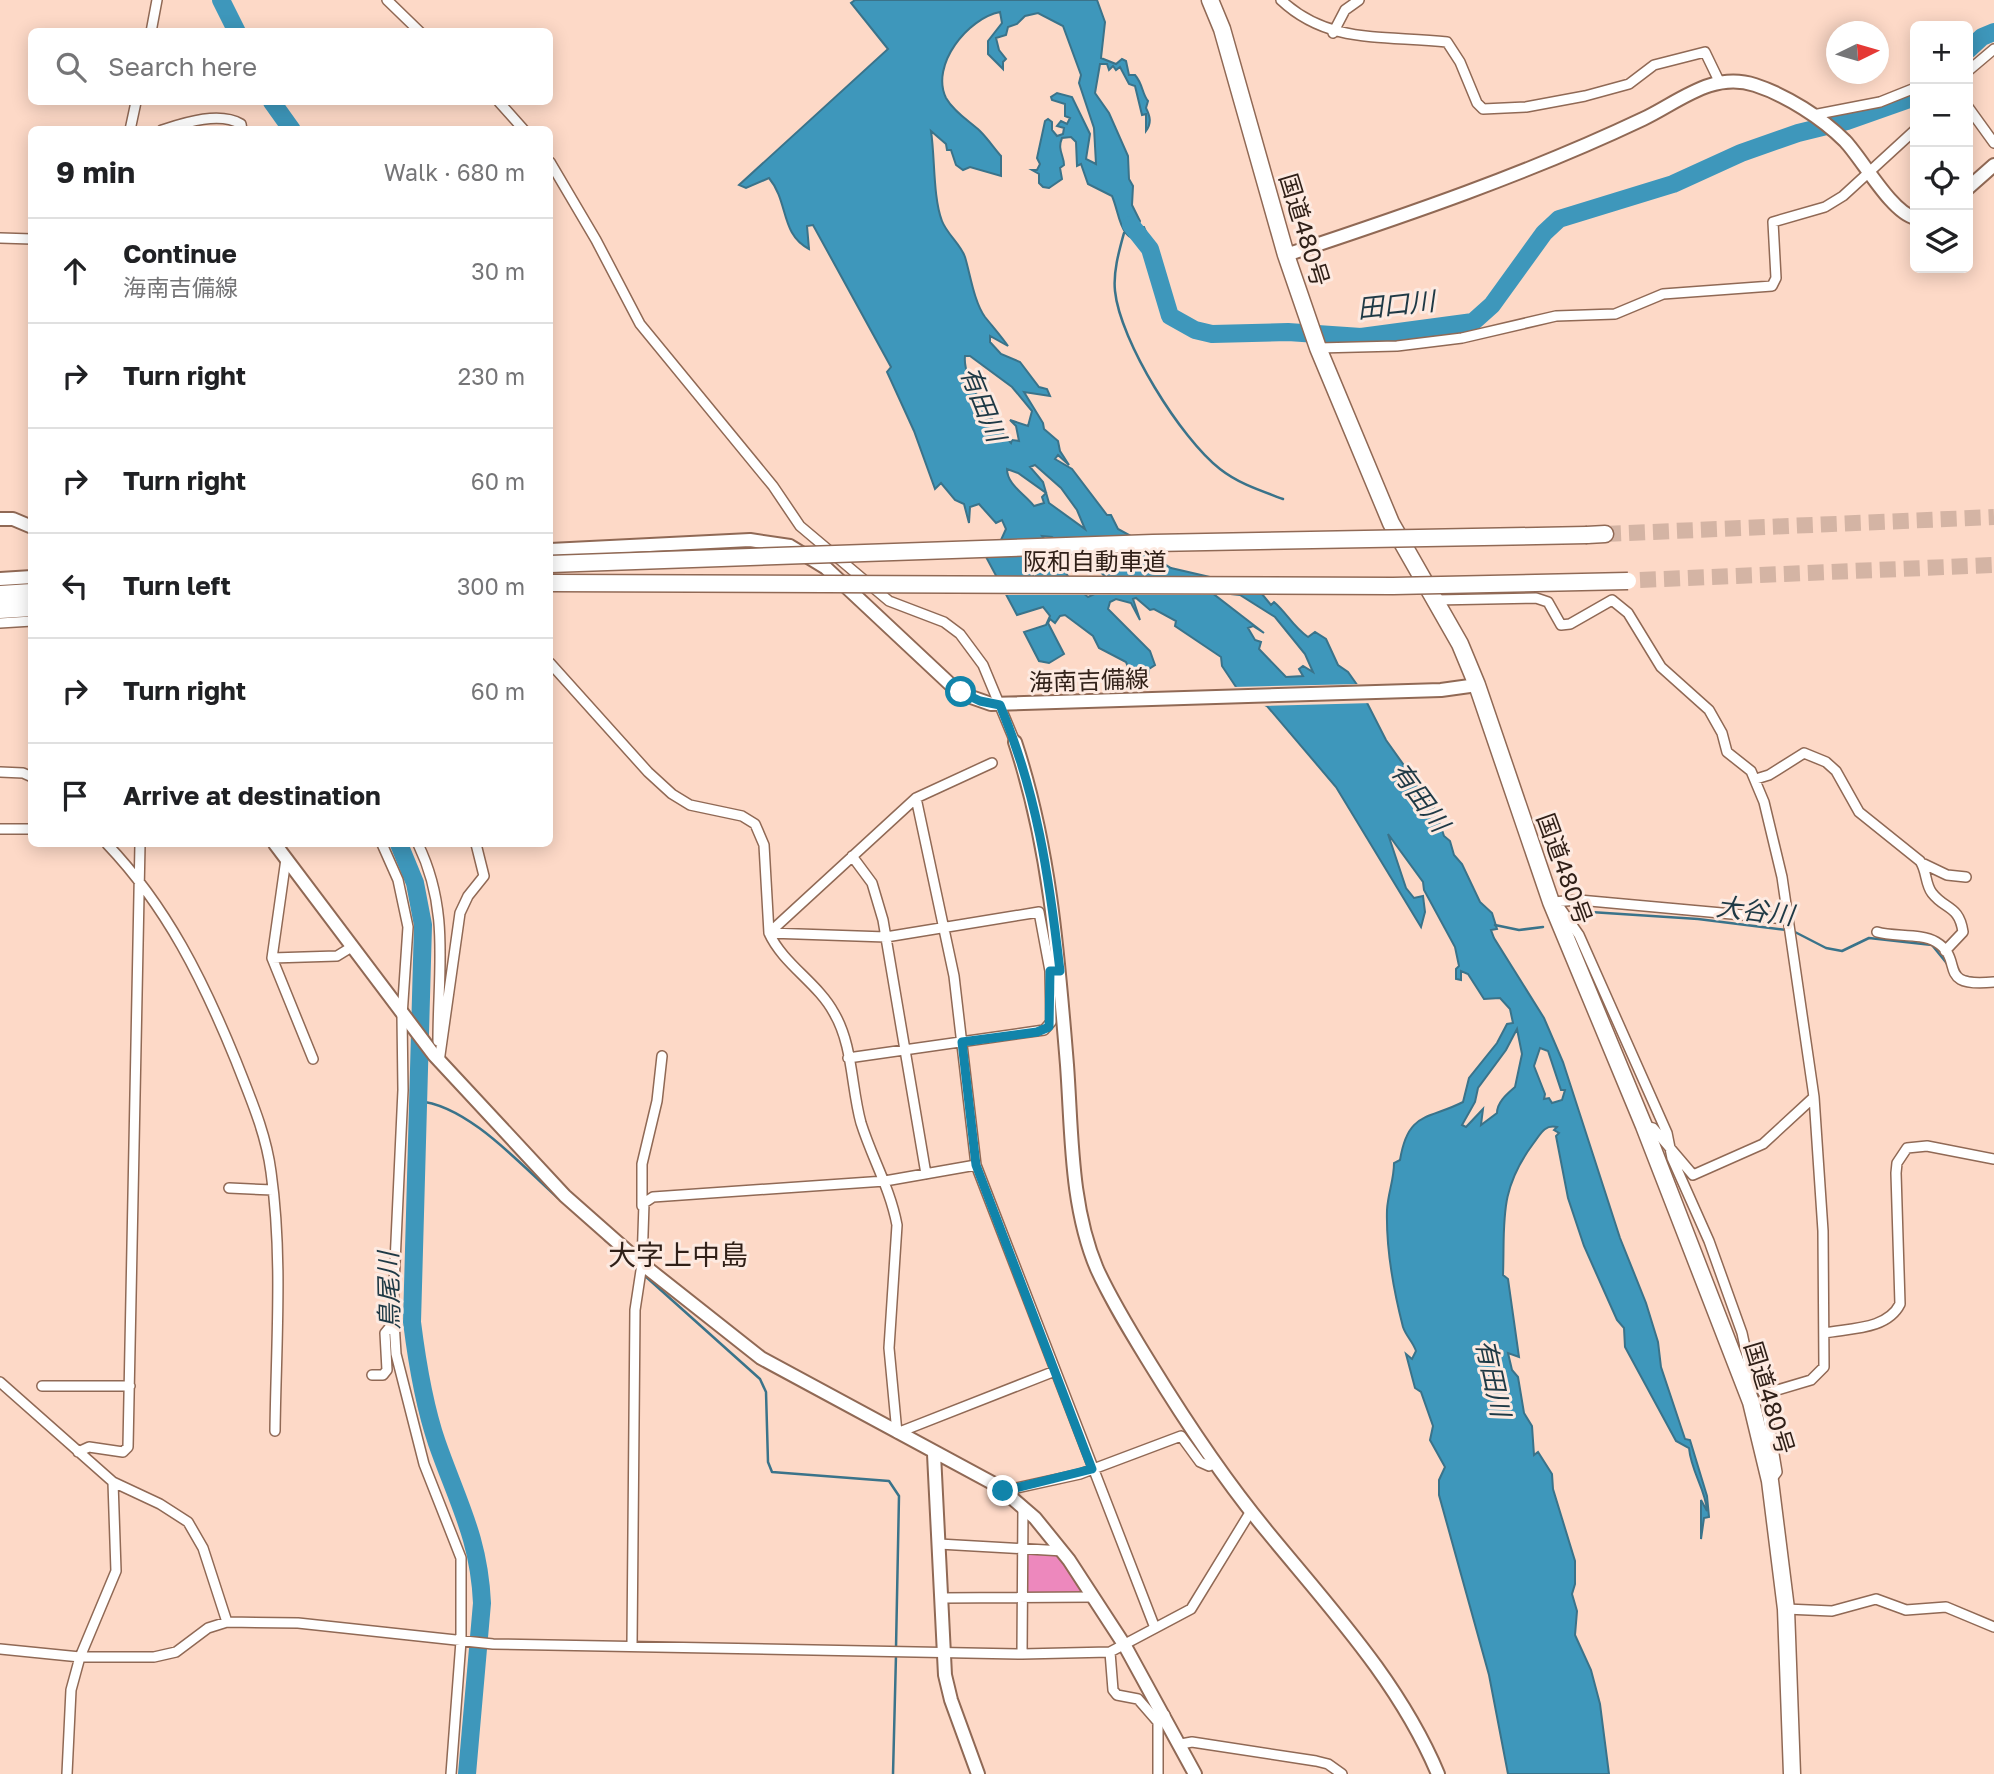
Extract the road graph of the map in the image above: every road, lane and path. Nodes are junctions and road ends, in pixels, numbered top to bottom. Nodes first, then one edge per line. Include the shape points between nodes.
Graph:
1 (157, 0) edge
2 (387, 0) edge
3 (1210, 0) edge
4 (1281, 0) edge
5 (1359, 0) edge
6 (151, 28) edge
7 (416, 28) edge
8 (1334, 33) junction
9 (1994, 49) edge
10 (1973, 67) edge
11 (1719, 81) junction
12 (1910, 90) edge
13 (135, 105) edge
14 (502, 105) edge
15 (1973, 114) edge
16 (1816, 118) junction
17 (131, 126) edge
18 (183, 126) edge
19 (240, 126) edge
20 (520, 126) edge
21 (1910, 135) edge
22 (1994, 143) edge
23 (1994, 165) edge
24 (553, 167) edge
25 (1870, 171) junction
26 (1973, 184) edge
27 (1910, 215) edge
28 (0, 238) edge
29 (28, 239) edge
30 (1286, 255) junction
31 (1317, 346) junction
32 (0, 519) edge
33 (28, 525) edge
34 (1605, 534) tunnel mouth
35 (553, 550) edge
36 (553, 564) edge
37 (28, 577) edge
38 (0, 579) edge
39 (1634, 581) tunnel mouth
40 (553, 583) edge
41 (28, 592) edge
42 (0, 594) edge
43 (1435, 600) junction
44 (28, 608) edge
45 (0, 610) edge
46 (28, 621) edge
47 (0, 623) edge
48 (553, 666) edge
49 (1477, 685) junction
50 (1006, 705) junction
51 (1015, 742) joint
52 (992, 763) dead end
53 (0, 772) edge
54 (28, 775) edge
55 (1756, 779) junction
56 (916, 799) junction
57 (0, 829) edge
58 (28, 829) edge
59 (110, 847) edge
60 (140, 847) edge
61 (277, 847) edge
62 (383, 847) edge
63 (419, 847) edge
64 (477, 847) edge
65 (852, 856) junction
66 (286, 859) junction
67 (1920, 861) junction
68 (1966, 877) dead end
69 (139, 880) junction
70 (1553, 902) junction
71 (1787, 919) junction
72 (945, 927) junction
73 (1877, 932) dead end
74 (769, 933) junction
75 (886, 937) junction
76 (350, 948) junction
77 (1945, 951) junction
78 (272, 958) junction
79 (1055, 971) junction
80 (1994, 982) edge
81 (405, 1020) junction
82 (962, 1042) junction
83 (905, 1050) junction
84 (662, 1056) dead end
85 (848, 1058) junction
86 (313, 1059) dead end
87 (437, 1059) junction
88 (1814, 1097) junction
89 (1644, 1126) junction
90 (1672, 1152) junction
91 (1994, 1159) edge
92 (976, 1165) junction
93 (926, 1174) junction
94 (885, 1181) junction
95 (229, 1188) dead end
96 (273, 1190) junction
97 (642, 1209) junction
98 (642, 1264) junction
99 (394, 1322) junction
100 (1824, 1333) junction
101 (1745, 1370) junction
102 (1055, 1371) junction
103 (372, 1375) dead end
104 (0, 1382) edge
105 (42, 1386) dead end
106 (130, 1386) junction
107 (1763, 1394) junction
108 (275, 1431) dead end
109 (897, 1433) junction
110 (79, 1452) junction
111 (934, 1454) junction
112 (1215, 1462) junction
113 (1092, 1469) junction
114 (113, 1482) junction
115 (1770, 1482) junction
116 (1003, 1491) junction
117 (1023, 1507) junction
118 (1251, 1511) junction
119 (939, 1544) junction
120 (1022, 1549) junction
121 (1063, 1551) junction
122 (1093, 1597) junction
123 (942, 1598) junction
124 (1021, 1598) junction
125 (1786, 1609) junction
126 (227, 1622) junction
127 (1994, 1627) edge
128 (1155, 1628) junction
129 (463, 1642) junction
130 (632, 1645) junction
131 (1125, 1646) junction
132 (0, 1649) edge
133 (1110, 1651) junction
134 (944, 1653) junction
135 (1021, 1654) junction
136 (80, 1657) junction
137 (1161, 1719) junction
138 (1181, 1744) junction
139 (67, 1774) edge
140 (451, 1774) edge
141 (978, 1774) edge
142 (1158, 1774) edge
143 (1195, 1774) edge
144 (1342, 1774) edge
145 (1438, 1774) edge
146 (1792, 1774) edge

1 - 6 street
2 - 7 street
3 - 30 highway, 国道480号
4 - 8 street via 1296,14
5 - 8 street via 1345,10
8 - 11 street via 1447,42 1483,109 1585,96 1629,84 1654,65 1705,52
9 - 10 street
11 - 16 street via 1756,85
11 - 30 street via 1494,183
12 - 16 street
13 - 17 street
14 - 20 street
15 - 22 street
16 - 25 street
18 - 19 street via 219,119
21 - 25 street
23 - 26 street
24 - 50 street via 640,324 773,486 800,526 889,601 951,626 983,665
25 - 27 street via 1900,210
25 - 31 street via 1825,207 1773,222 1776,278 1772,286 1663,294 1615,314 1556,316 1462,338 1397,346
28 - 29 street
30 - 31 highway, 国道480号
31 - 43 highway, 国道480号 via 1391,523
32 - 33 street
34 - 36 highway, 阪和自動車道, bridge via 1153,543
35 - 50 street, 海南吉備線 via 750,540 790,546 826,568 953,686 980,701
37 - 38 street
39 - 40 highway, 阪和自動車道, bridge via 1394,586
41 - 42 highway
43 - 49 highway, 国道480号
43 - 55 street via 1536,598 1548,602 1561,625 1612,600 1629,613 1661,667 1709,710 1727,752
44 - 45 highway
46 - 47 street
48 - 74 street via 672,794 754,824 764,845
49 - 50 street, 海南吉備線
49 - 70 highway, 国道480号
50 - 51 street
51 - 79 street via 1040,828
52 - 56 street
53 - 54 street
55 - 67 street via 1804,753 1816,757 1836,771 1859,811
55 - 71 street via 1782,877
56 - 65 street
56 - 72 street
57 - 58 street
59 - 69 street
60 - 69 street
61 - 66 street
62 - 81 street via 407,918
63 - 87 street via 441,926
64 - 87 street via 484,876 460,913
65 - 74 street
65 - 75 street via 875,891
66 - 76 street
66 - 78 street
67 - 68 street via 1940,873
67 - 77 street via 1932,892 1954,909 1962,925 1963,932
69 - 96 street via 176,932 214,1008 261,1128
69 - 106 street
70 - 71 street via 1579,900
70 - 89 highway, 国道480号
70 - 90 street via 1579,935
71 - 88 street
72 - 75 street
72 - 79 street via 1039,912
72 - 82 street
73 - 77 street via 1932,940
74 - 75 street
74 - 85 street via 835,1013
75 - 83 street
76 - 78 street via 337,956
76 - 81 street
77 - 80 street via 1954,977 1960,981
78 - 86 street
79 - 82 street via 1049,1027
79 - 112 street via 1077,1195 1090,1248 1138,1344
81 - 87 street
81 - 99 street
82 - 83 street
82 - 92 street
83 - 85 street
83 - 93 street
84 - 97 street via 642,1164
85 - 94 street via 861,1122
87 - 98 street via 565,1196
88 - 90 street via 1763,1144 1693,1175
88 - 100 street
89 - 90 street via 1653,1128
89 - 101 highway, 国道480号
90 - 101 street via 1742,1333
91 - 100 street via 1927,1146 1907,1148 1896,1173 1900,1304 1880,1323
92 - 93 street
92 - 102 street
93 - 94 street
94 - 97 street via 653,1197
94 - 109 street via 897,1224 889,1348
95 - 96 street
96 - 108 street
97 - 98 street
98 - 109 street via 761,1358
98 - 130 street via 635,1310
99 - 103 street via 385,1333 387,1370
99 - 129 street via 406,1404 461,1559
100 - 107 street via 1824,1367 1819,1375
101 - 107 street
101 - 115 highway, 国道480号
102 - 109 street
102 - 113 street
104 - 110 street
105 - 106 street
106 - 110 street via 127,1450 89,1447
107 - 115 street via 1777,1472
109 - 111 street
110 - 114 street
111 - 116 street
111 - 119 street
112 - 113 street via 1209,1466 1200,1462 1181,1436
112 - 118 street
113 - 116 street
113 - 128 street
114 - 126 street via 188,1522 203,1548
114 - 136 street via 116,1571
115 - 125 highway, 国道480号
116 - 117 street
117 - 120 street
117 - 121 street
118 - 128 street via 1191,1609
118 - 145 street via 1396,1695
119 - 120 street
119 - 123 street
120 - 121 street
120 - 124 street
121 - 122 street
122 - 124 street
122 - 131 street
123 - 124 street
123 - 134 street
124 - 135 street
125 - 127 street via 1832,1612 1876,1599 1906,1610 1946,1607
125 - 146 highway, 国道480号
126 - 129 street via 322,1625
126 - 136 street via 208,1628 176,1652 120,1659
128 - 131 street
129 - 130 street
129 - 140 street
130 - 134 street
131 - 133 street
131 - 137 street
132 - 136 street
133 - 135 street
133 - 137 street via 1113,1690 1138,1699
134 - 135 street
134 - 141 street via 948,1690
136 - 139 street via 71,1690
137 - 138 street
137 - 142 street
138 - 143 street
138 - 144 street via 1316,1761

